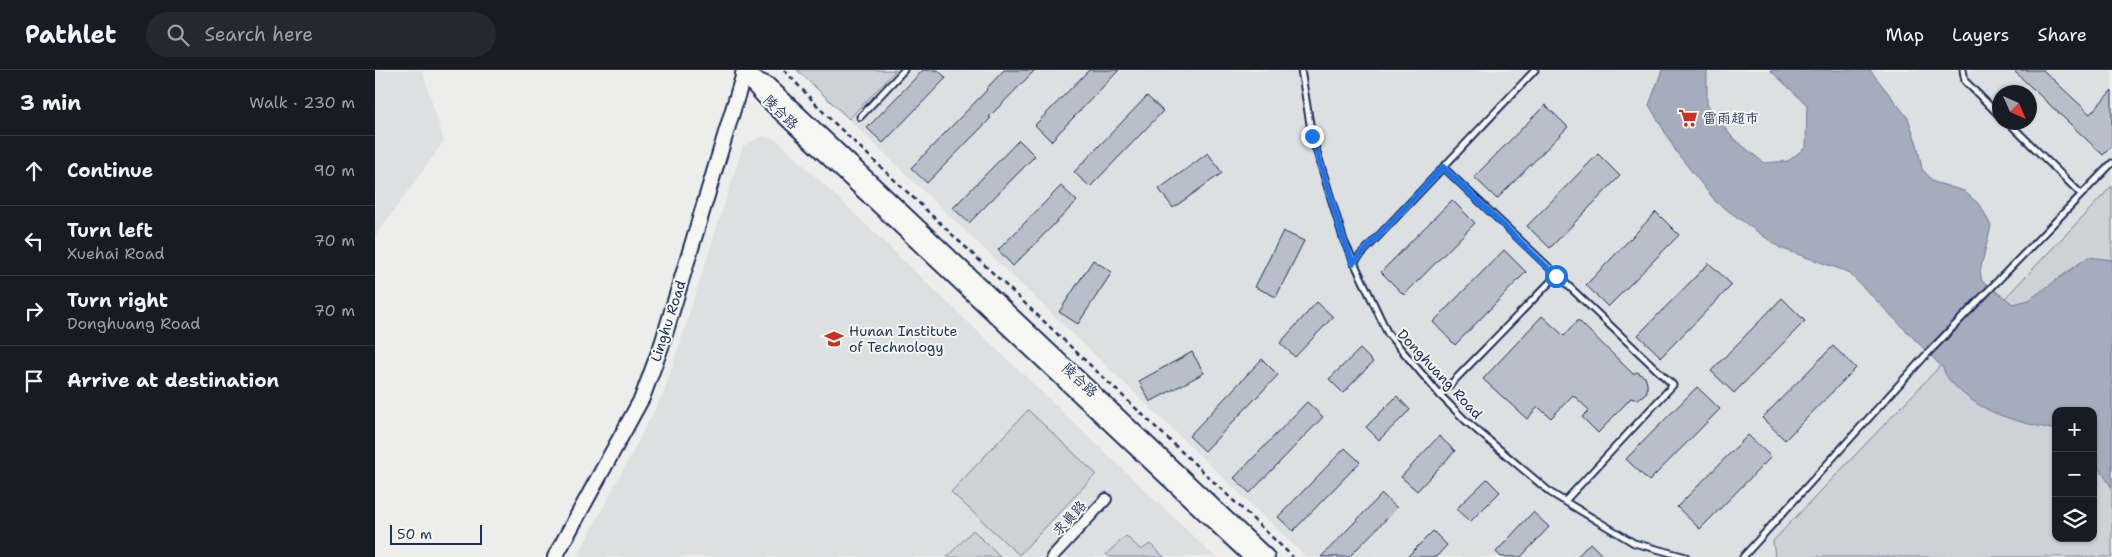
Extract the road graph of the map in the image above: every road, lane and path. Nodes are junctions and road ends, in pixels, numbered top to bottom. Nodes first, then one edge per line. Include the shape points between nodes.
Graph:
1 (784, 70) edge
2 (904, 70) edge
3 (1301, 70) edge
4 (1535, 70) edge
5 (1963, 70) edge
6 (744, 72) edge
7 (1992, 108) edge
8 (860, 117) dead end
9 (2015, 130) edge
10 (2112, 163) edge
11 (1443, 167) junction
12 (2081, 194) junction
13 (1353, 263) junction
14 (1556, 276) junction
15 (1440, 395) junction
16 (1107, 499) dead end
17 (1565, 501) junction
18 (555, 557) edge
19 (1052, 557) edge
20 (1251, 557) edge
21 (1267, 557) edge
22 (1293, 557) edge
23 (1686, 557) edge
24 (1743, 557) edge

1 - 22 path via 829,118
2 - 8 lane
3 - 13 lane, Donghuang Road via 1312,136
4 - 11 lane
5 - 7 lane via 1965,80
6 - 18 street, Linghu Road via 662,344 642,398
6 - 20 street, 陵合路 via 767,100
6 - 21 street, 陵合路 via 768,84
9 - 12 lane
10 - 12 lane
11 - 13 lane
11 - 14 lane
12 - 24 lane via 1925,356
13 - 15 lane, Donghuang Road via 1388,334
14 - 15 lane
14 - 17 lane via 1673,385
15 - 17 lane, Donghuang Road via 1466,421 1551,493
16 - 19 street, 求真路
17 - 23 lane, Donghuang Road via 1634,543

